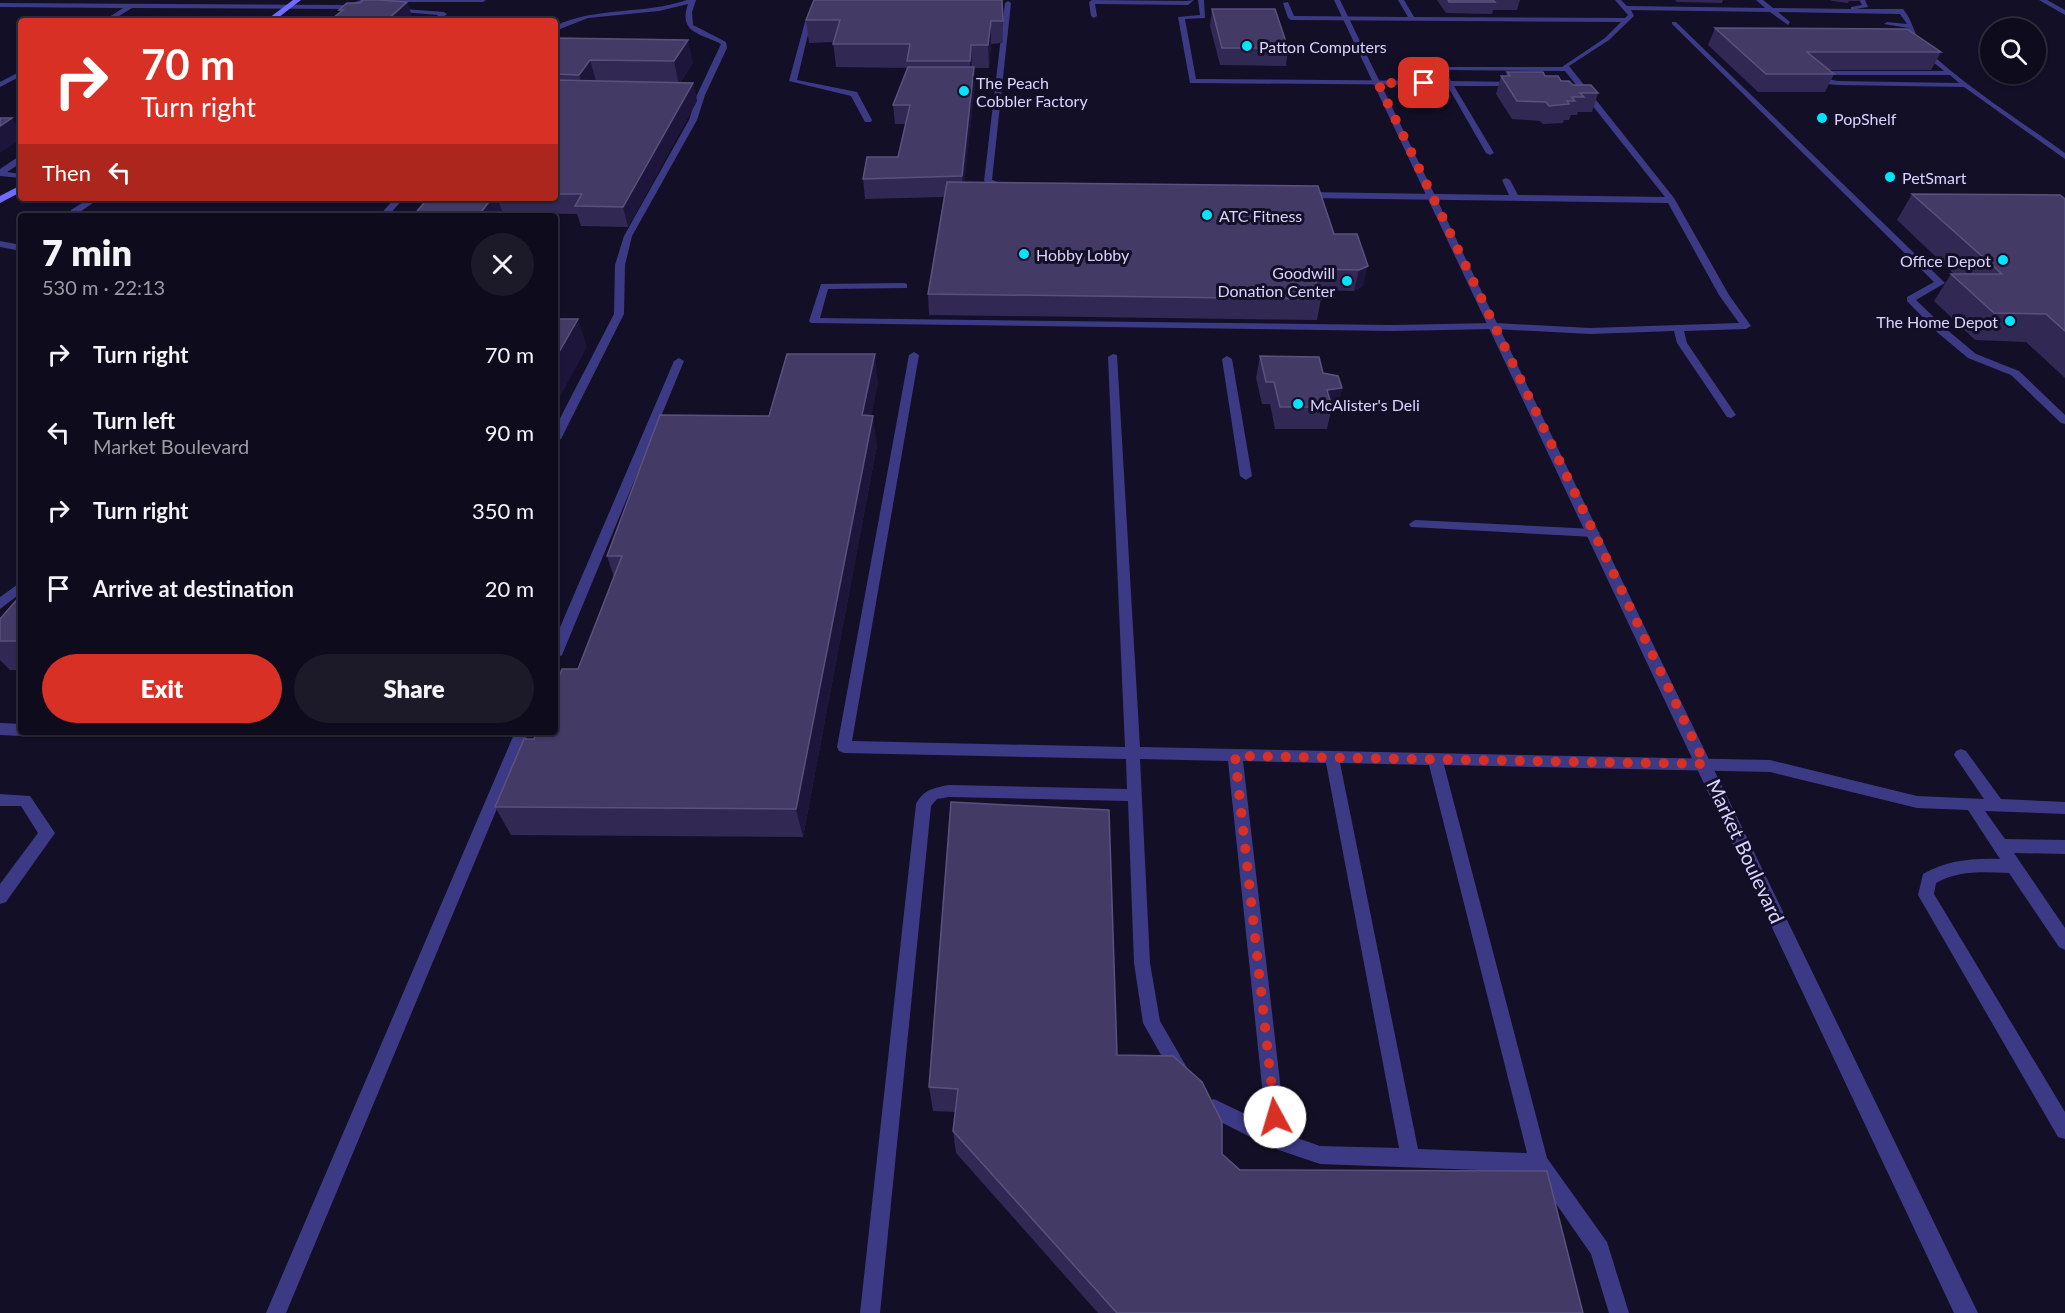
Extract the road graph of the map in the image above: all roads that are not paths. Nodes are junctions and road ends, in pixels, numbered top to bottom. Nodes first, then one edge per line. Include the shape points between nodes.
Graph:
1 (34, 0) edge
2 (79, 0) edge
3 (183, 0) edge
4 (298, 0) edge
5 (367, 0) edge
6 (374, 0) edge
7 (483, 0) edge
8 (818, 0) edge
9 (1191, 0) edge
10 (1201, 0) edge
11 (1337, 0) edge
12 (1401, 0) edge
13 (1618, 0) edge
14 (1662, 0) edge
15 (1759, 0) edge
16 (1795, 0) edge
17 (1808, 0) edge
18 (1862, 0) edge
19 (2042, 0) edge
20 (692, 1) edge
21 (1008, 3) dead end
22 (1286, 3) dead end
23 (0, 5) edge
24 (24, 6) junction
25 (69, 6) junction
26 (130, 7) junction
27 (172, 7) junction
28 (348, 7) junction
29 (286, 8) junction
30 (1626, 8) junction
31 (1671, 9) junction
32 (366, 10) edge
33 (377, 10) edge
34 (1771, 10) junction
35 (1809, 10) junction
36 (2065, 13) edge
37 (1094, 16) dead end
38 (111, 18) edge
39 (273, 18) edge
40 (439, 18) edge
41 (1346, 18) junction
42 (1413, 20) junction
43 (1627, 20) junction
44 (1674, 22) dead end
45 (1788, 23) dead end
46 (1887, 24) dead end
47 (1911, 26) junction
48 (558, 28) edge
49 (1567, 69) junction
50 (1951, 73) junction
51 (18, 76) edge
52 (1378, 83) junction
53 (1448, 83) junction
54 (1531, 84) edge
55 (1567, 84) edge
56 (1579, 84) junction
57 (0, 85) edge
58 (1966, 85) junction
59 (868, 120) dead end
60 (0, 125) edge
61 (18, 126) edge
62 (1490, 153) dead end
63 (2065, 157) edge
64 (18, 161) edge
65 (0, 173) edge
66 (18, 176) edge
67 (1506, 180) dead end
68 (1017, 187) edge
69 (18, 190) edge
70 (1297, 195) edge
71 (1432, 196) junction
72 (1514, 196) junction
73 (0, 200) edge
74 (1671, 200) junction
75 (91, 201) edge
76 (397, 201) edge
77 (74, 212) dead end
78 (386, 213) edge
79 (0, 244) edge
80 (18, 247) edge
81 (904, 286) dead end
82 (1495, 326) junction
83 (1679, 330) junction
84 (914, 355) dead end
85 (1113, 357) dead end
86 (1227, 359) dead end
87 (679, 361) dead end
88 (1731, 415) dead end
89 (2065, 421) edge
90 (558, 433) edge
91 (1246, 476) dead end
92 (1415, 525) dead end
93 (1594, 532) junction
94 (18, 589) edge
95 (0, 604) edge
96 (558, 648) edge
97 (0, 729) edge
98 (18, 730) edge
99 (521, 735) edge
100 (1133, 753) junction
101 (1961, 755) dead end
102 (1235, 756) junction
103 (1332, 758) junction
104 (1435, 760) junction
105 (1705, 764) junction
106 (1136, 795) junction
107 (0, 800) edge
108 (1972, 804) junction
109 (1997, 805) junction
110 (2065, 808) edge
111 (2000, 846) junction
112 (2065, 847) edge
113 (2013, 866) junction
114 (0, 897) edge
115 (2065, 942) edge
116 (1184, 1079) edge
117 (1214, 1108) edge
118 (2065, 1130) edge
119 (1277, 1140) junction
120 (1410, 1158) junction
121 (1539, 1163) junction
122 (276, 1313) edge
123 (870, 1313) edge
124 (1619, 1313) edge
125 (1966, 1313) edge

1 - 24 lane
2 - 25 lane
3 - 27 lane
4 - 29 main road
5 - 28 lane
6 - 7 lane
8 - 59 lane via 808,22 793,81 854,94
9 - 37 lane via 1092,2
10 - 52 lane via 1203,17 1181,17 1193,81
11 - 41 street, Market Boulevard
12 - 42 lane
13 - 30 lane
14 - 31 lane
15 - 34 lane
16 - 35 lane
17 - 18 lane via 1822,7 1855,9 1866,6
19 - 36 lane
20 - 48 lane via 579,19
20 - 90 lane via 686,15 693,35 716,39 724,43 724,48 700,95 693,120 628,237 620,265 619,314
21 - 68 lane via 988,181 997,186
22 - 41 lane via 1291,18
23 - 24 lane
24 - 25 lane
25 - 26 lane
26 - 27 lane
26 - 38 lane
27 - 29 lane
28 - 29 lane
28 - 32 lane
29 - 39 main road
30 - 31 lane
30 - 43 lane via 1632,15
31 - 34 lane
33 - 40 lane via 444,14
34 - 35 lane
34 - 45 lane
35 - 47 lane via 1902,11
41 - 42 lane
41 - 52 street, Market Boulevard
42 - 43 lane
43 - 49 lane via 1607,39 1565,66
44 - 89 lane via 1940,283 1911,299 1942,331 1972,356 2015,374
46 - 47 lane
47 - 50 lane via 1921,48
49 - 53 lane via 1440,68
49 - 56 lane
50 - 58 lane
50 - 58 lane via 1818,73 1838,84
51 - 57 lane
52 - 53 lane
52 - 71 street, Market Boulevard
53 - 54 lane
53 - 62 lane
55 - 56 lane
56 - 74 lane
58 - 63 lane
60 - 61 lane
64 - 65 lane
65 - 66 lane
67 - 72 lane
69 - 73 main road
70 - 71 lane
71 - 72 lane
71 - 82 street, Market Boulevard
72 - 74 lane
74 - 83 lane via 1724,295 1746,326
75 - 77 lane
76 - 78 lane
79 - 80 lane
81 - 82 lane via 824,286 814,321
82 - 83 lane via 1590,332
82 - 93 street, Market Boulevard
83 - 88 lane via 1682,343
84 - 100 lane via 844,747
85 - 100 lane
86 - 91 lane
87 - 96 lane
92 - 93 lane
93 - 105 street, Market Boulevard
94 - 95 lane
97 - 98 lane
99 - 122 lane
100 - 102 lane
100 - 106 lane
101 - 109 lane
102 - 103 lane
102 - 119 lane
103 - 104 lane
103 - 120 lane
104 - 105 lane
104 - 121 lane
105 - 108 lane via 1770,766 1917,802
105 - 125 street, Market Boulevard
106 - 116 lane via 1142,963 1152,1023
106 - 123 lane via 949,791 932,794 924,804
107 - 114 lane via 25,800 47,833
108 - 109 lane
108 - 111 lane
109 - 110 lane
111 - 112 lane
111 - 113 lane
113 - 115 lane
113 - 118 lane via 1974,865 1940,871 1929,879 1926,895
117 - 119 lane
119 - 120 lane via 1320,1155
120 - 121 lane
121 - 124 lane via 1600,1249

